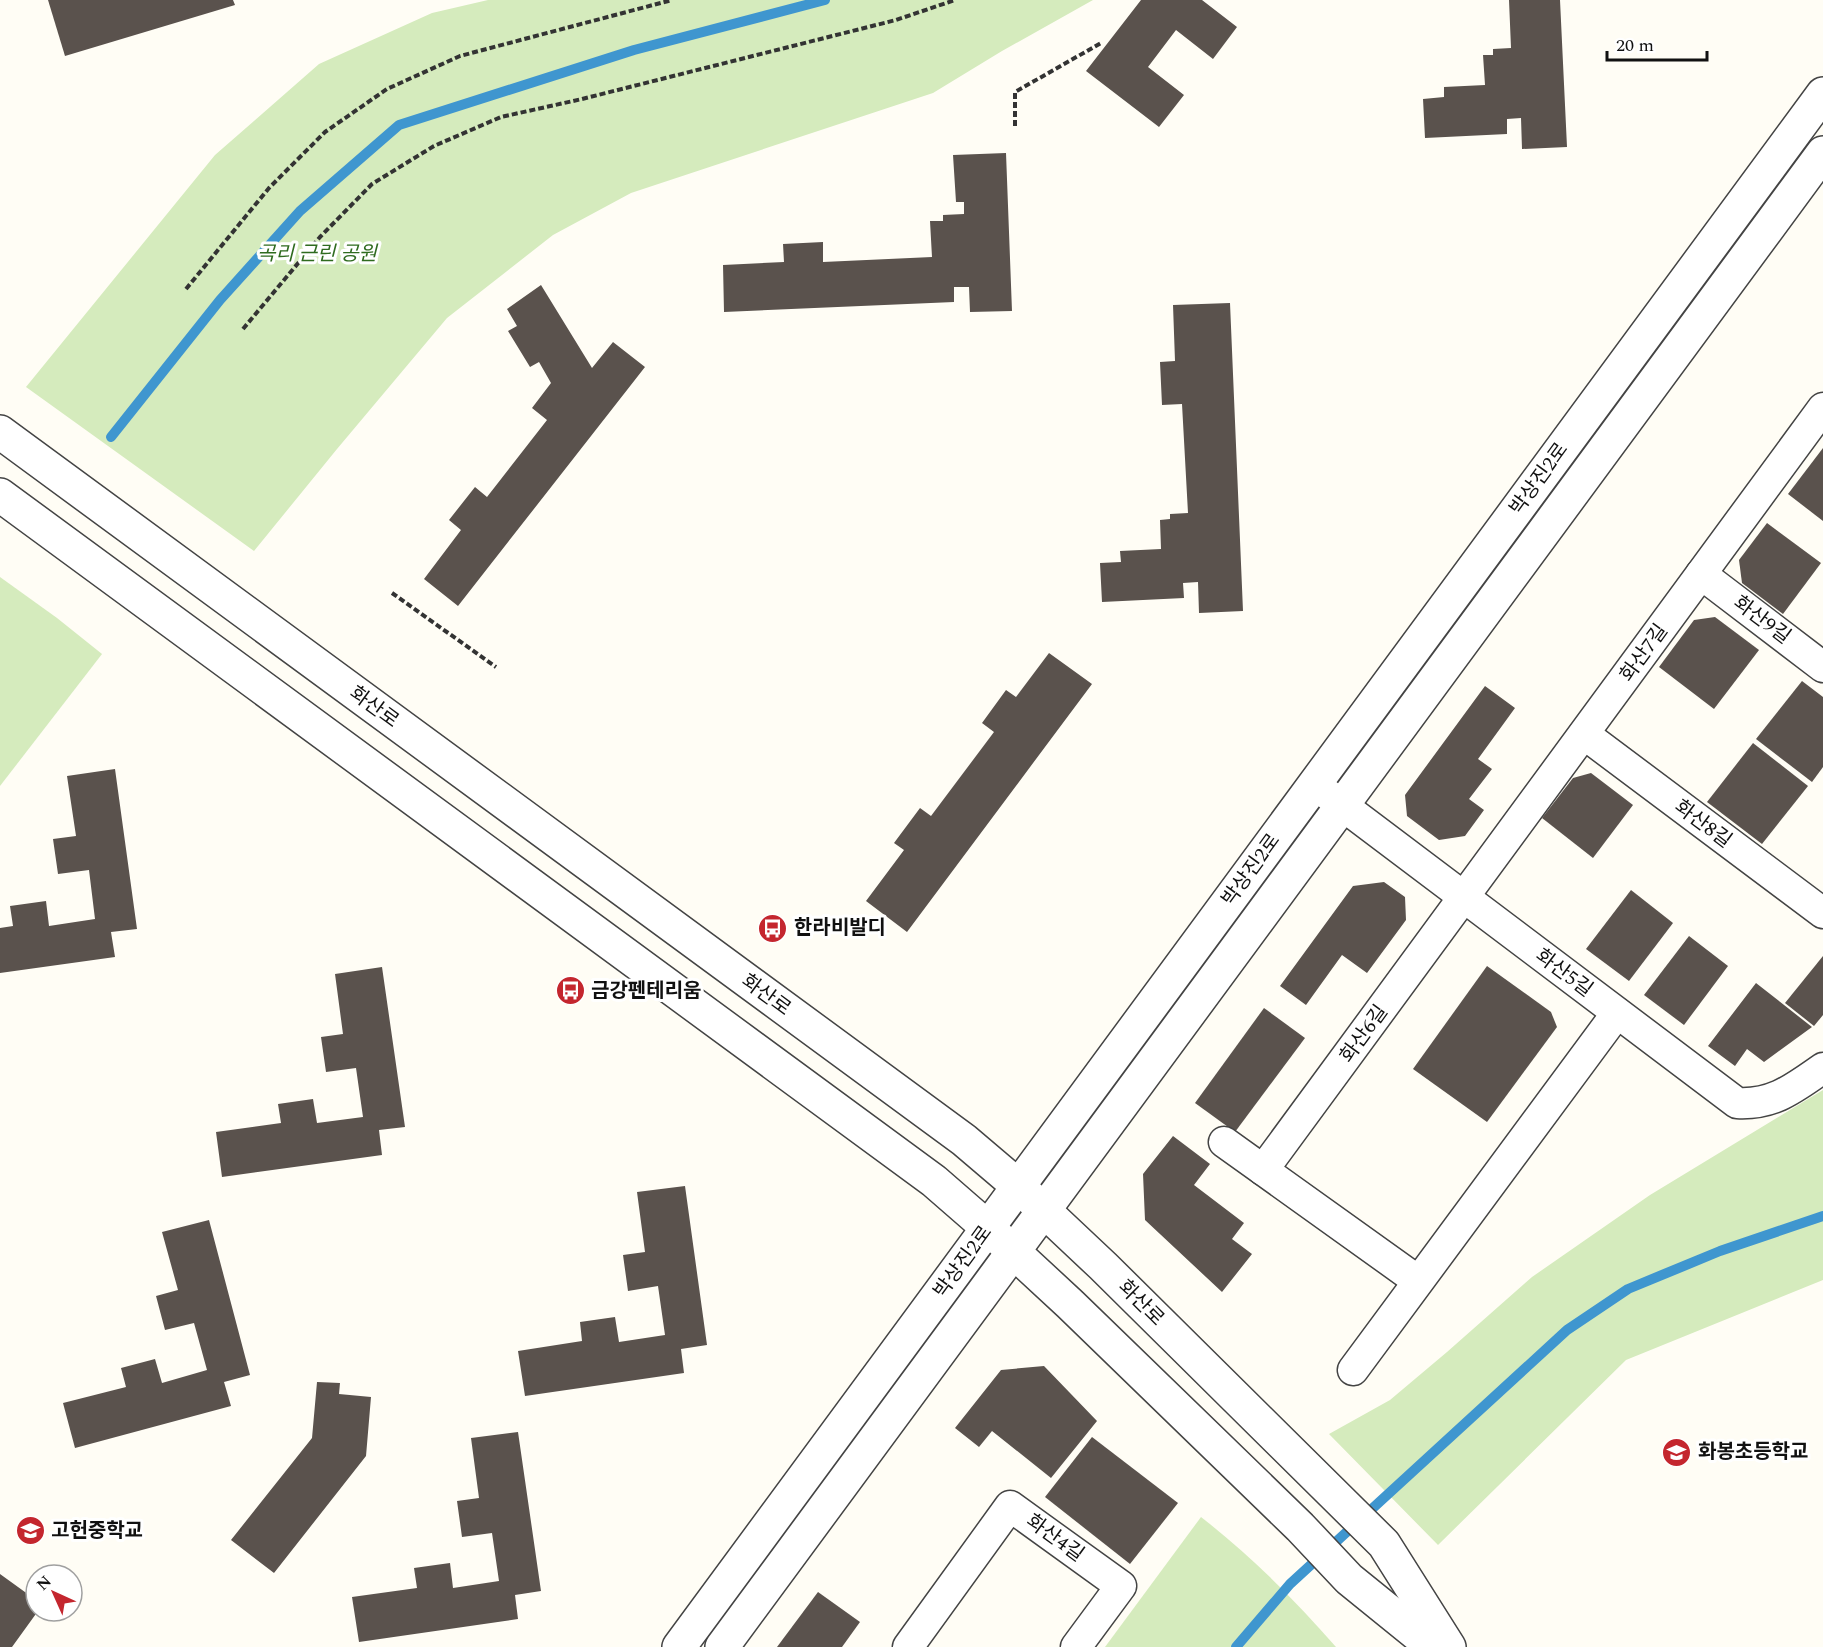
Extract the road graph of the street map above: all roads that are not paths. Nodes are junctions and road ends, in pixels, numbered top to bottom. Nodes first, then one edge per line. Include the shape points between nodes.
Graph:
1 (1823, 94) edge
2 (1823, 153) edge
3 (1823, 408) edge
4 (0, 432) edge
5 (0, 495) edge
6 (1701, 574) junction
7 (1823, 667) edge
8 (1584, 734) junction
9 (1314, 784) junction
10 (1342, 806) junction
11 (1464, 897) junction
12 (1823, 913) edge
13 (1617, 1013) junction
14 (1823, 1068) edge
15 (1224, 1142) dead end
16 (1263, 1170) junction
17 (1018, 1186) junction
18 (1044, 1210) junction
19 (988, 1228) junction
20 (1014, 1252) junction
21 (1418, 1281) junction
22 (1353, 1370) dead end
23 (679, 1647) edge
24 (722, 1647) edge
25 (908, 1647) edge
26 (1076, 1647) edge
27 (1433, 1647) edge
28 (1449, 1647) edge

1 - 9 street, 박상진2로
2 - 10 street, 박상진2로
3 - 6 street, 화산7길
4 - 17 street, 화산로 via 964,1140
5 - 19 street via 934,1181
6 - 7 street, 화산9길
6 - 8 street, 화산7길
8 - 11 street, 화산7길
8 - 12 street, 화산8길
9 - 10 street, 화산5길
9 - 17 street, 박상진2로
10 - 11 street, 화산5길
10 - 18 street, 박상진2로
11 - 13 street, 화산5길
11 - 16 street, 화산6길
13 - 14 street, 화산5길 via 1737,1103 1772,1100
13 - 21 street
15 - 16 street
16 - 21 street
17 - 18 street, 화산로
17 - 19 street, 박상진2로
18 - 20 street, 박상진2로
18 - 28 street, 화산로 via 1384,1544
19 - 20 street
19 - 23 street, 박상진2로
20 - 24 street, 박상진2로
20 - 27 street via 1349,1579
21 - 22 street
25 - 26 street, 화산4길 via 1010,1506 1121,1586

